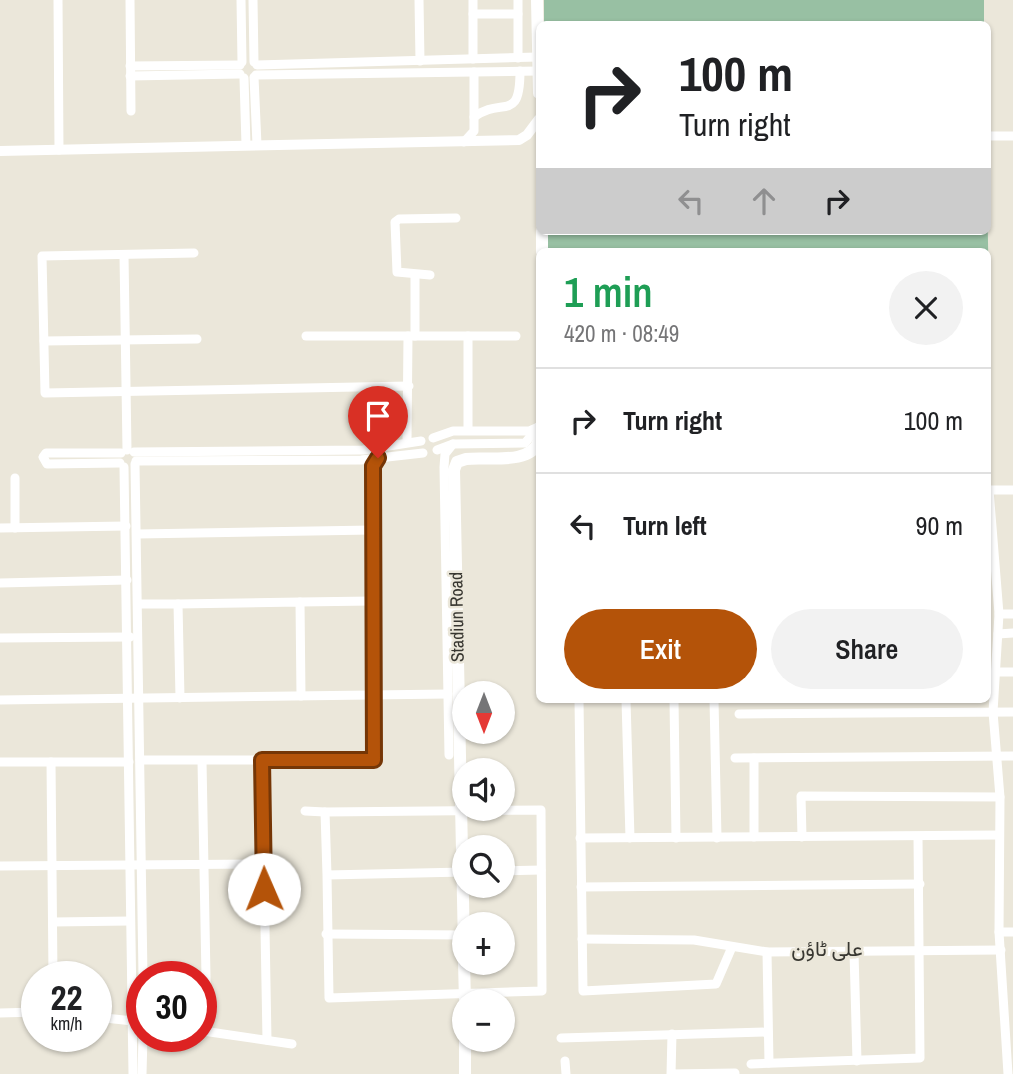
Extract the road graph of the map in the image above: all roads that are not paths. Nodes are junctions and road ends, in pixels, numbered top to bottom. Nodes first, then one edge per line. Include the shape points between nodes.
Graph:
1 (58, 0) edge
2 (130, 0) edge
3 (241, 0) edge
4 (253, 0) edge
5 (419, 0) edge
6 (473, 0) edge
7 (518, 0) edge
8 (537, 0) edge
9 (473, 14) junction
10 (518, 14) junction
11 (537, 21) edge
12 (518, 58) junction
13 (473, 59) junction
14 (420, 61) junction
15 (536, 63) edge
16 (536, 65) edge
17 (248, 70) junction
18 (130, 71) junction
19 (520, 71) junction
20 (474, 72) junction
21 (131, 111) dead end
22 (474, 117) junction
23 (536, 123) edge
24 (991, 136) edge
25 (1013, 136) edge
26 (464, 142) junction
27 (251, 145) junction
28 (59, 150) junction
29 (0, 151) edge
30 (456, 218) dead end
31 (194, 253) dead end
32 (124, 255) junction
33 (415, 275) junction
34 (430, 275) dead end
35 (412, 336) junction
36 (468, 336) junction
37 (516, 336) dead end
38 (306, 337) dead end
39 (197, 339) dead end
40 (125, 340) junction
41 (44, 341) junction
42 (409, 386) junction
43 (126, 391) junction
44 (536, 427) edge
45 (536, 429) edge
46 (468, 430) junction
47 (433, 438) junction
48 (407, 441) junction
49 (421, 441) junction
50 (453, 444) junction
51 (536, 448) edge
52 (437, 450) junction
53 (423, 453) junction
54 (378, 458) junction
55 (128, 459) junction
56 (15, 478) dead end
57 (1013, 489) edge
58 (991, 490) edge
59 (991, 515) edge
60 (126, 526) junction
61 (0, 528) edge
62 (15, 528) junction
63 (372, 530) junction
64 (138, 534) junction
65 (127, 580) junction
66 (0, 583) edge
67 (372, 601) junction
68 (300, 602) junction
69 (138, 604) junction
70 (178, 604) junction
71 (999, 614) junction
72 (1013, 614) edge
73 (998, 634) junction
74 (1013, 634) edge
75 (128, 637) junction
76 (139, 637) junction
77 (0, 638) edge
78 (996, 672) junction
79 (1013, 672) edge
80 (448, 694) junction
81 (373, 695) junction
82 (301, 696) junction
83 (127, 698) junction
84 (140, 698) junction
85 (180, 698) junction
86 (0, 700) edge
87 (579, 703) edge
88 (626, 703) edge
89 (674, 703) edge
90 (714, 703) edge
91 (993, 712) junction
92 (1013, 712) edge
93 (739, 714) dead end
94 (449, 755) dead end
95 (996, 756) junction
96 (1013, 756) edge
97 (461, 758) edge
98 (735, 758) dead end
99 (754, 758) junction
100 (140, 760) junction
101 (262, 760) junction
102 (202, 761) junction
103 (0, 762) edge
104 (51, 762) junction
105 (128, 762) junction
106 (1000, 797) junction
107 (515, 810) edge
108 (305, 811) dead end
109 (452, 811) edge
110 (325, 812) junction
111 (999, 835) junction
112 (918, 836) junction
113 (754, 837) junction
114 (802, 837) junction
115 (580, 838) junction
116 (630, 838) junction
117 (676, 838) junction
118 (717, 838) junction
119 (129, 864) junction
120 (141, 864) junction
121 (263, 864) junction
122 (53, 865) junction
123 (206, 865) junction
124 (0, 866) edge
125 (541, 870) junction
126 (515, 871) edge
127 (452, 872) edge
128 (327, 875) junction
129 (920, 884) junction
130 (581, 887) junction
131 (130, 921) junction
132 (53, 922) junction
133 (999, 932) junction
134 (1013, 932) edge
135 (326, 934) junction
136 (452, 934) edge
137 (582, 939) junction
138 (732, 947) junction
139 (1001, 950) junction
140 (767, 953) junction
141 (854, 953) junction
142 (920, 953) junction
143 (53, 961) edge
144 (133, 961) edge
145 (143, 961) edge
146 (205, 961) edge
147 (1008, 979) edge
148 (515, 993) edge
149 (452, 998) edge
150 (21, 1012) edge
151 (0, 1013) edge
152 (768, 1032) junction
153 (217, 1033) edge
154 (672, 1034) junction
155 (561, 1038) dead end
156 (267, 1040) junction
157 (292, 1044) dead end
158 (466, 1052) edge
159 (137, 1054) joint
160 (565, 1061) dead end
161 (857, 1061) junction
162 (769, 1063) junction
163 (751, 1064) dead end
164 (1009, 1068) edge
165 (735, 1073) edge
166 (133, 1074) edge
167 (142, 1074) edge
168 (465, 1074) edge
169 (566, 1074) edge

1 - 28 street
2 - 18 street
3 - 17 street
4 - 17 street
5 - 14 street
6 - 9 street
7 - 10 street
8 - 11 main road
9 - 10 street
9 - 13 street
10 - 12 street
12 - 13 street
12 - 15 street
13 - 14 street
14 - 17 street
16 - 19 street
17 - 18 street
17 - 20 street
17 - 27 street
18 - 21 street
19 - 20 street
19 - 22 street via 515,104
20 - 22 street
22 - 26 street via 474,131
23 - 26 street via 519,140
24 - 25 street
26 - 27 street
27 - 28 street
28 - 29 street
30 - 33 street via 395,222 397,272
31 - 32 street
32 - 40 street
32 - 41 street via 42,256
33 - 34 street
33 - 35 street
35 - 36 street
35 - 38 street
35 - 42 street
36 - 37 street
36 - 46 street
39 - 40 street
40 - 41 street
40 - 43 street
41 - 43 street via 45,393
42 - 43 street
42 - 48 street
43 - 55 street
44 - 46 street via 529,431
45 - 50 street via 525,443
46 - 47 street
47 - 49 street
47 - 52 street
48 - 49 street
48 - 55 street via 363,450
49 - 53 street
50 - 52 street
50 - 80 street via 445,454 444,467
51 - 97 main road, Stadiun Road via 527,454 466,459 457,462 454,470
52 - 53 street via 431,455
53 - 54 street
54 - 55 street
54 - 63 street via 373,466
55 - 55 street via 47,464 43,457 47,453
55 - 60 street
55 - 64 street
56 - 62 street
57 - 58 street
59 - 71 street
60 - 62 street
60 - 65 street
61 - 62 street
63 - 64 street
63 - 67 street
64 - 69 street
65 - 66 street
65 - 75 street
67 - 68 street
67 - 81 street
68 - 70 street
68 - 82 street
69 - 70 street
69 - 76 street
70 - 85 street
71 - 72 street
71 - 73 street
73 - 74 street
73 - 78 street
75 - 76 street
75 - 77 street
75 - 83 street
76 - 84 street
78 - 79 street
78 - 91 street
80 - 81 street
80 - 94 street
81 - 82 street
81 - 101 street via 374,760
82 - 85 street
83 - 84 street
83 - 86 street
83 - 105 street
84 - 85 street
84 - 100 street
87 - 115 street
88 - 116 street
89 - 117 street
90 - 118 street
91 - 92 street
91 - 93 street
91 - 95 street
95 - 96 street
95 - 99 street
95 - 106 street
98 - 99 street
99 - 113 street
100 - 102 street
100 - 120 street
101 - 102 street
101 - 121 street
102 - 123 street
103 - 104 street
104 - 105 street
104 - 122 street
105 - 119 street
106 - 111 street
106 - 114 street via 801,796
107 - 125 street via 541,810
108 - 110 street
109 - 110 street
110 - 128 street
111 - 112 street
111 - 133 street
112 - 114 street
112 - 129 street
113 - 114 street
113 - 118 street
115 - 116 street
115 - 130 street
116 - 117 street
117 - 118 street
119 - 120 street
119 - 122 street
119 - 131 street
120 - 123 street
120 - 145 street
121 - 123 street
121 - 156 street
122 - 124 street
122 - 132 street
123 - 146 street
125 - 126 street
125 - 148 street via 542,991
127 - 128 street
128 - 135 street
129 - 130 street
129 - 142 street
130 - 137 street
131 - 132 street
131 - 144 street
132 - 143 street
133 - 134 street
133 - 139 street
135 - 136 street
135 - 149 street via 329,998
137 - 138 street via 694,940
137 - 138 street via 583,991 716,984
138 - 140 street
139 - 142 street
139 - 147 street
140 - 141 street
140 - 152 street
141 - 142 street
141 - 161 street
142 - 161 street via 920,1058
147 - 164 street
150 - 151 street
152 - 154 street
152 - 162 street
153 - 156 street
154 - 155 street
154 - 165 street via 671,1074
156 - 157 street
158 - 168 main road
159 - 166 street
159 - 167 street
160 - 169 street
161 - 162 street
162 - 163 street

